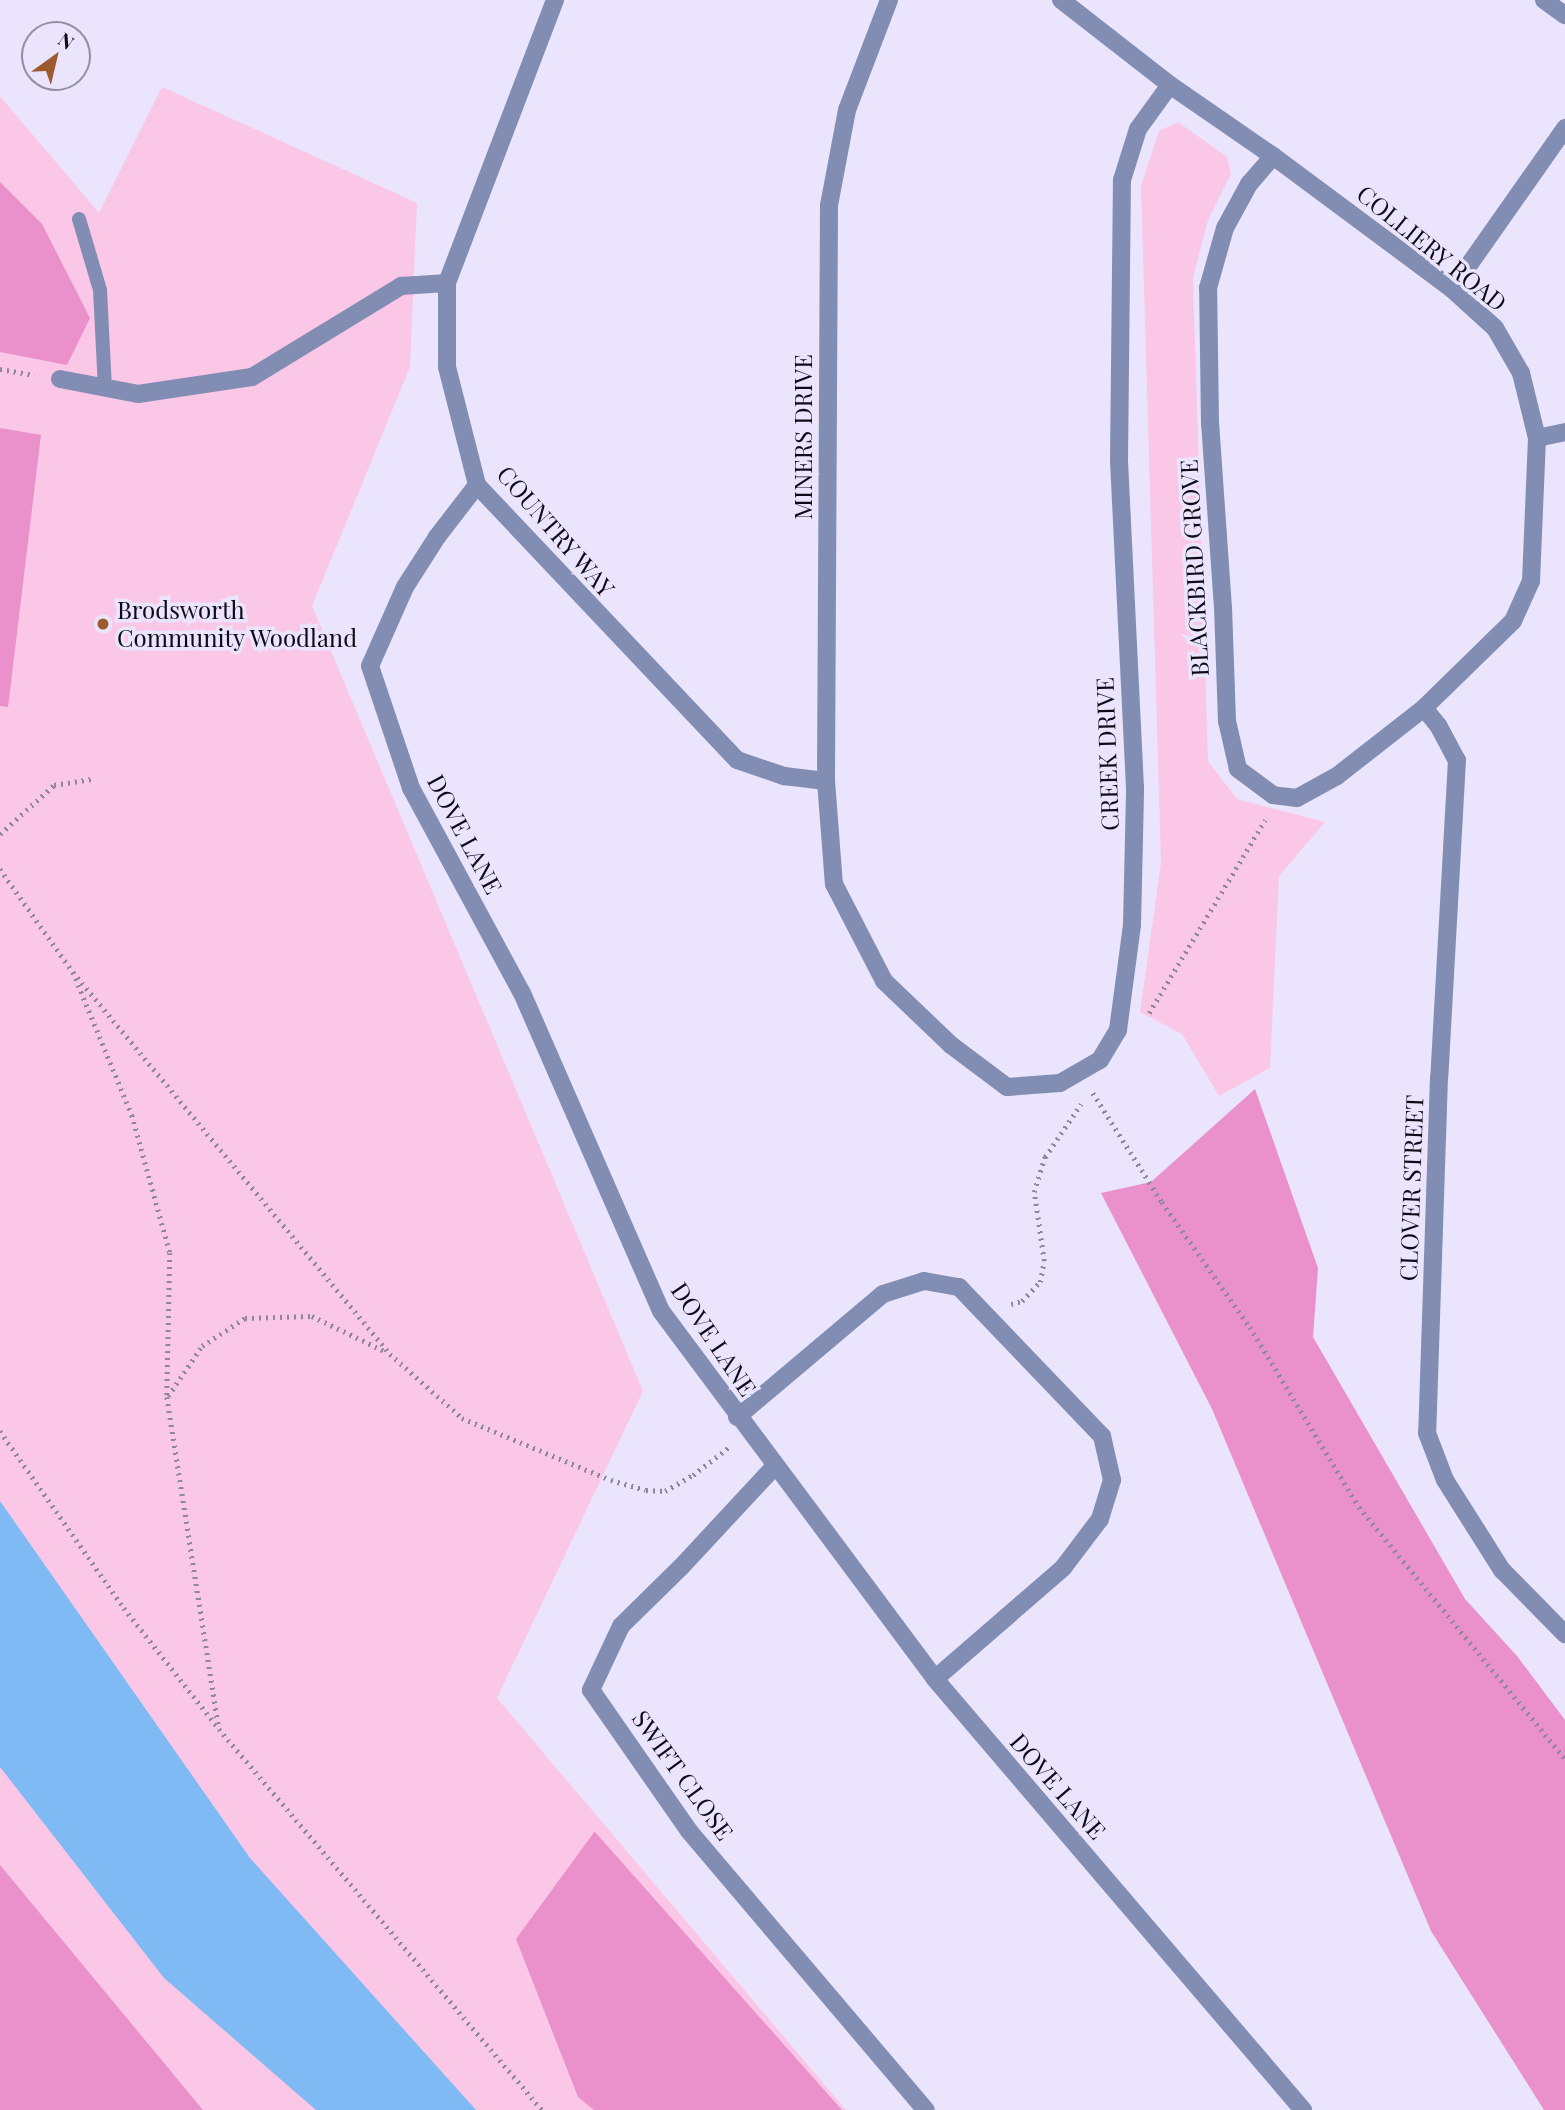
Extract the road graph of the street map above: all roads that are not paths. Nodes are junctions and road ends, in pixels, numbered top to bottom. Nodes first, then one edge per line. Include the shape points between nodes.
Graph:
1 (555, 0) edge
2 (889, 0) edge
3 (1061, 0) edge
4 (1544, 0) edge
5 (1565, 15) edge
6 (1170, 85) junction
7 (1565, 128) edge
8 (1273, 156) junction
9 (79, 219) dead end
10 (447, 283) junction
11 (1451, 289) junction
12 (60, 379) road end
13 (105, 388) junction
14 (1565, 432) edge
15 (1537, 438) junction
16 (477, 485) junction
17 (1424, 708) junction
18 (827, 781) junction
19 (834, 884) joint
20 (737, 1417) junction
21 (774, 1467) junction
22 (1565, 1634) edge
23 (935, 1679) junction
24 (926, 2110) edge
25 (1303, 2110) edge

1 - 10 street, COUNTRY WAY
2 - 18 street, MINERS DRIVE via 847,110 829,205
3 - 6 street, COLLIERY ROAD
4 - 5 street
6 - 8 street, COLLIERY ROAD
6 - 19 street, CREEK DRIVE via 1138,129 1122,180 1119,462 1135,788 1132,925 1118,1030 1100,1060 1060,1083 1007,1087 951,1045 884,981
7 - 11 street
8 - 11 street, COLLIERY ROAD
8 - 17 street, BLACKBIRD GROVE via 1249,184 1225,228 1208,288 1210,423 1227,722 1238,769 1272,795 1297,798 1337,776
9 - 13 lane via 100,290
10 - 13 street via 401,286 252,377 138,394
10 - 16 street, COUNTRY WAY via 447,367
11 - 15 street, COLLIERY ROAD via 1495,328 1521,373
12 - 13 street
14 - 15 street
15 - 17 street, COLLIERY ROAD via 1531,581 1513,621
16 - 18 street, COUNTRY WAY via 737,760 784,776
16 - 20 street, DOVE LANE via 405,587 370,666 411,788 522,993 660,1311
17 - 22 street, CLOVER STREET via 1457,760 1439,1077 1427,1433 1445,1480 1502,1570
18 - 19 street, MINERS DRIVE
20 - 21 street, DOVE LANE
20 - 23 street via 883,1294 924,1281 959,1287 1102,1436 1112,1479 1100,1519 1063,1568
21 - 23 street, DOVE LANE
21 - 24 street, SWIFT CLOSE via 621,1626 591,1690 690,1831
23 - 25 street, DOVE LANE

